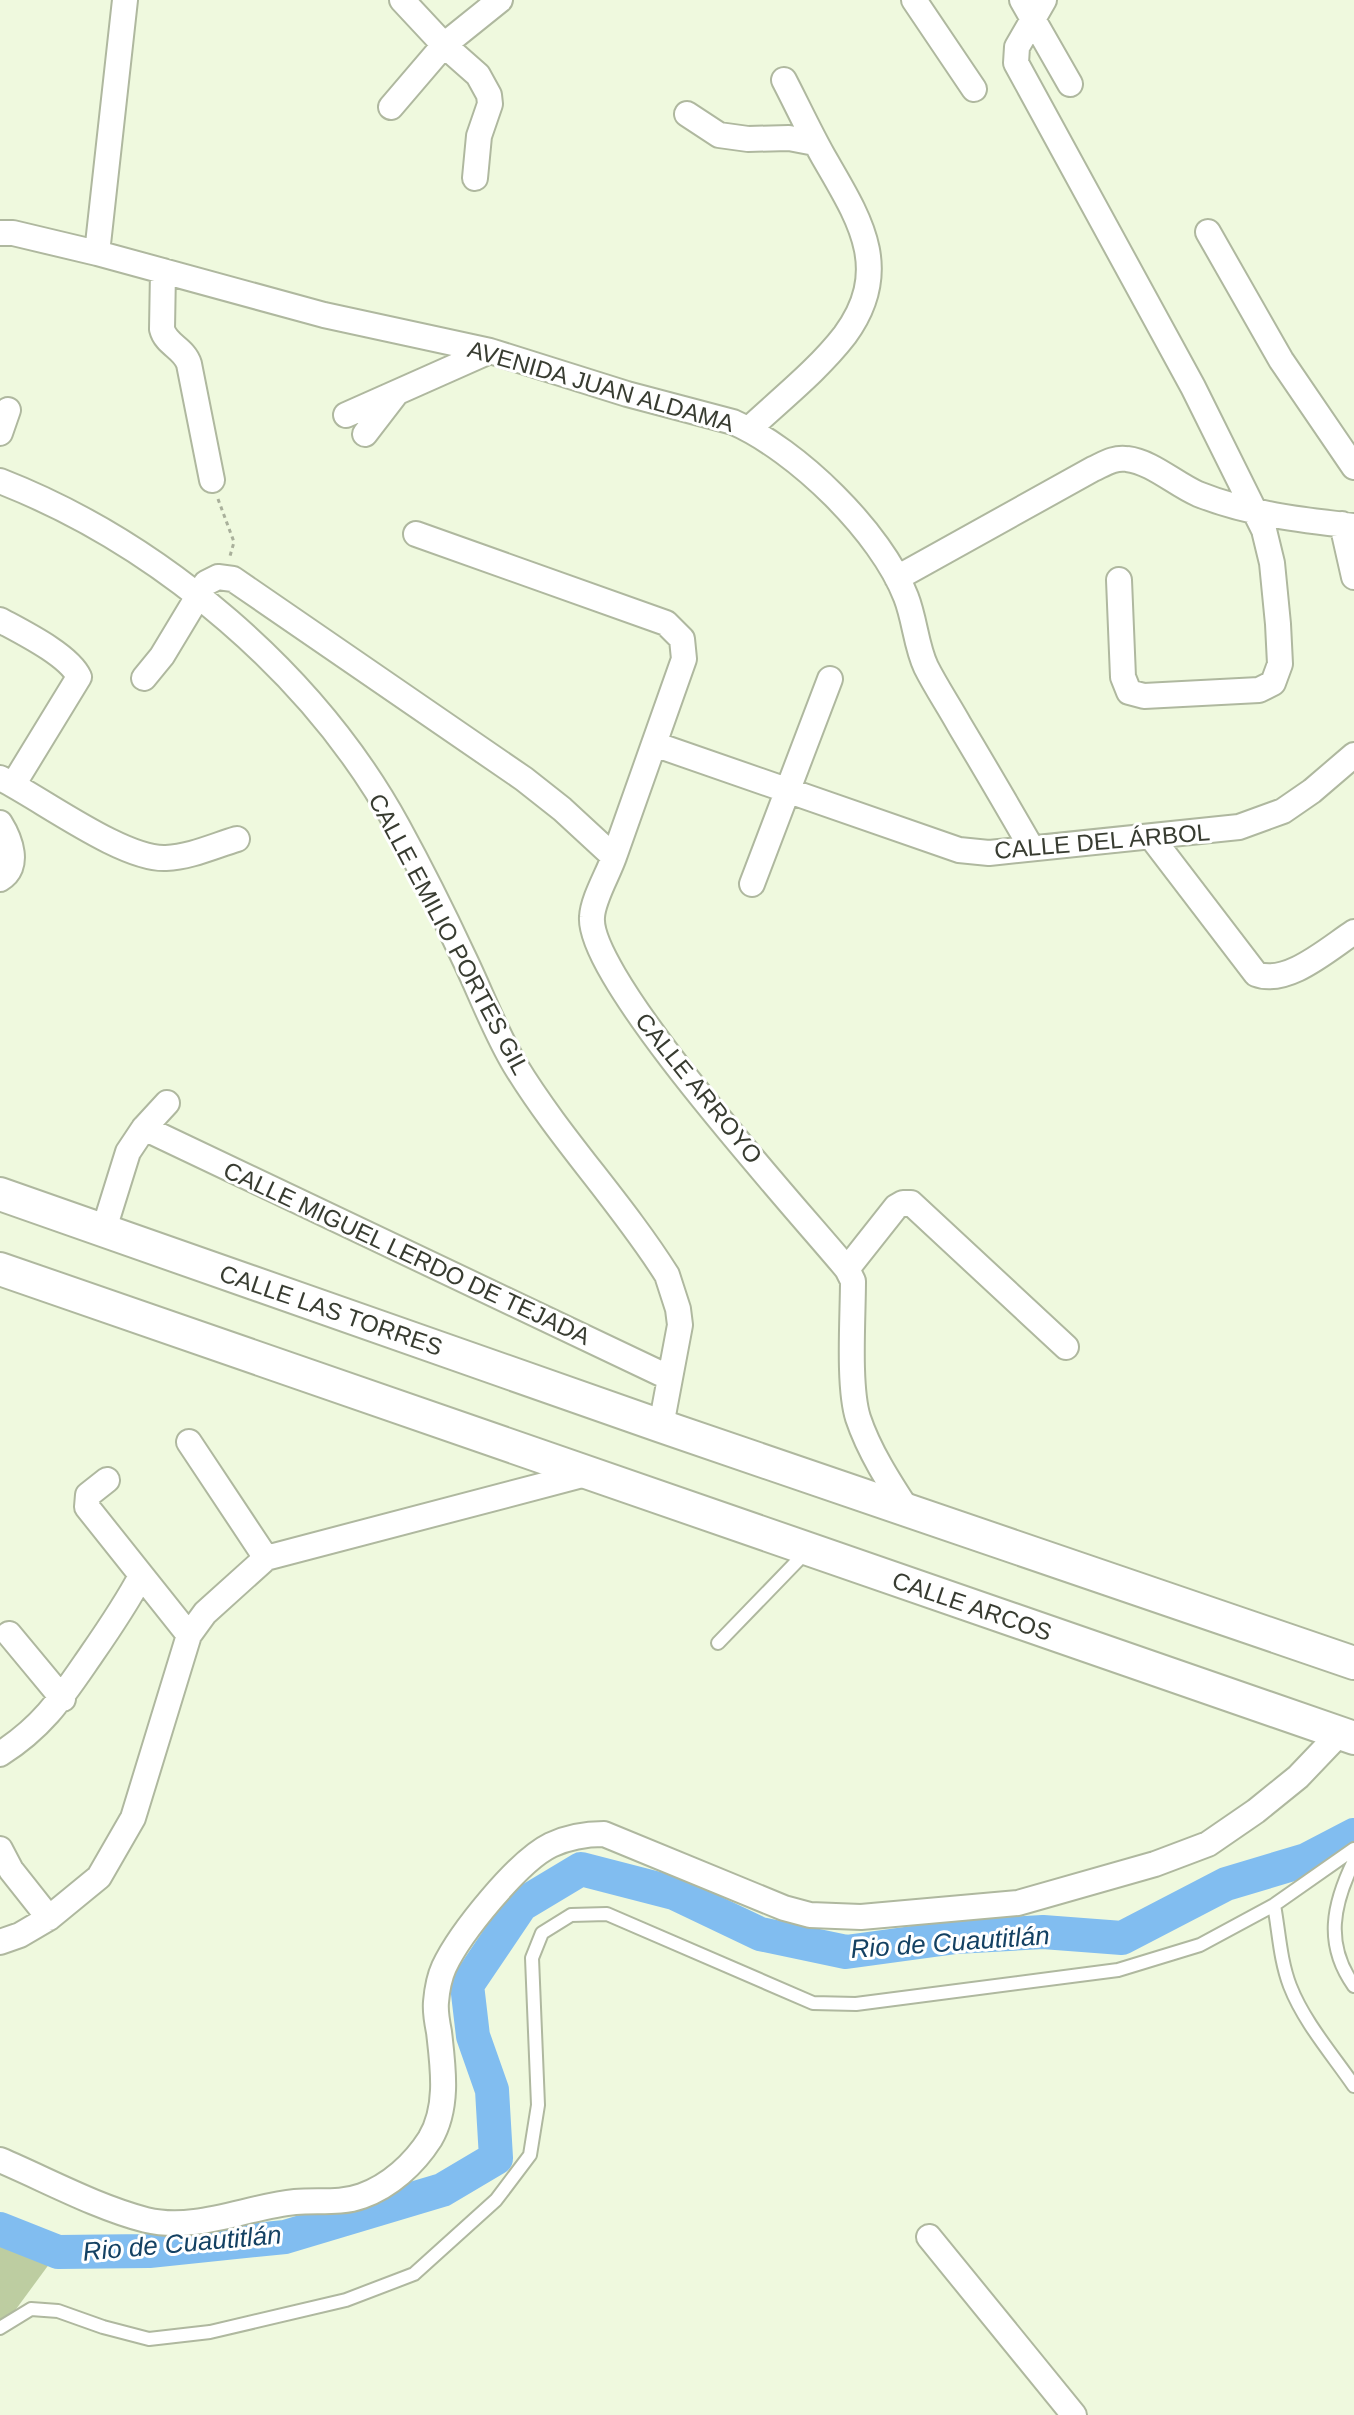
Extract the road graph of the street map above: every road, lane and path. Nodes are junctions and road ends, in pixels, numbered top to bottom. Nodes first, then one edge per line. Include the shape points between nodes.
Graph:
1 (125, 0) edge
2 (402, 0) edge
3 (500, 0) edge
4 (914, 0) edge
5 (1033, 6) edge
6 (444, 45) junction
7 (784, 80) dead end
8 (1070, 84) dead end
9 (974, 89) dead end
10 (391, 107) dead end
11 (687, 114) dead end
12 (815, 143) junction
13 (475, 178) dead end
14 (1208, 232) dead end
15 (0, 233) edge
16 (97, 253) junction
17 (163, 271) junction
18 (490, 351) junction
19 (396, 393) junction
20 (346, 415) dead end
21 (749, 429) junction
22 (365, 434) dead end
23 (1354, 467) edge
24 (212, 480) joint
25 (0, 481) edge
26 (1255, 512) junction
27 (1348, 525) edge
28 (416, 534) dead end
29 (218, 577) junction
30 (1354, 577) edge
31 (897, 578) junction
32 (1119, 580) dead end
33 (199, 594) junction
34 (0, 620) edge
35 (144, 678) dead end
36 (830, 679) dead end
37 (654, 744) junction
38 (1354, 755) edge
39 (6, 781) edge
40 (785, 791) junction
41 (0, 823) edge
42 (1152, 838) junction
43 (237, 839) dead end
44 (1031, 847) junction
45 (614, 857) junction
46 (0, 879) edge
47 (752, 884) dead end
48 (1354, 932) edge
49 (167, 1103) dead end
50 (144, 1128) junction
51 (0, 1194) edge
52 (104, 1229) junction
53 (0, 1269) edge
54 (847, 1269) junction
55 (1066, 1347) dead end
56 (670, 1378) junction
57 (661, 1426) junction
58 (189, 1442) dead end
59 (590, 1473) junction
60 (107, 1480) dead end
61 (908, 1511) junction
62 (808, 1550) junction
63 (266, 1558) junction
64 (141, 1576) junction
65 (9, 1634) dead end
66 (189, 1635) junction
67 (718, 1643) dead end
68 (1354, 1663) edge
69 (63, 1699) junction
70 (1347, 1735) edge
71 (0, 1754) edge
72 (0, 1849) edge
73 (1354, 1849) edge
74 (1354, 1861) edge
75 (1274, 1905) junction
76 (49, 1918) junction
77 (0, 1942) edge
78 (1354, 1986) edge
79 (1354, 2086) edge
80 (0, 2160) edge
81 (929, 2237) dead end
82 (0, 2328) edge
83 (1074, 2415) edge

1 - 16 street
2 - 6 street
3 - 6 street
4 - 9 street
5 - 8 street
5 - 26 street via 1016,63 1193,387
6 - 10 street
6 - 13 street via 478,75 489,95
7 - 12 street
11 - 12 street via 719,135
12 - 21 street via 857,216 869,253 869,282 846,333
14 - 23 street via 1281,360
15 - 16 street, AVENIDA JUAN ALDAMA
16 - 17 street, AVENIDA JUAN ALDAMA
17 - 18 street, AVENIDA JUAN ALDAMA via 324,315
17 - 24 street via 164,338 189,364
18 - 19 street
18 - 21 street, AVENIDA JUAN ALDAMA
19 - 20 street
19 - 22 street
21 - 31 street, AVENIDA JUAN ALDAMA via 777,446 841,504
24 - 29 path via 234,542
25 - 33 street, CALLE EMILIO PORTES GIL via 83,519
26 - 27 street
26 - 31 street via 1198,493 1142,464 1110,460
26 - 32 street via 1270,549 1278,624 1280,664 1267,687 1144,696 1129,692 1123,677
27 - 30 street
28 - 37 street, CALLE ARROYO via 676,630 684,659
29 - 33 street
29 - 45 street via 238,581 524,779
31 - 44 street, AVENIDA JUAN ALDAMA via 926,666
33 - 35 street
33 - 56 street, CALLE EMILIO PORTES GIL via 272,661 351,755 396,823 514,1064 667,1275 680,1325
34 - 39 street via 56,654 79,677
36 - 40 street
37 - 40 street, CALLE DEL ÁRBOL
37 - 45 street, CALLE ARROYO
38 - 42 street, CALLE DEL ÁRBOL via 1312,791 1260,821
39 - 43 street via 148,857 178,856
40 - 44 street, CALLE DEL ÁRBOL via 959,850 989,853
40 - 47 street
41 - 46 street via 9,837 12,864
42 - 44 street, CALLE DEL ÁRBOL
42 - 48 street via 1256,974 1289,974
45 - 54 street, CALLE ARROYO via 594,904 592,927 624,992 660,1046
49 - 50 street
50 - 52 street via 128,1152
50 - 56 street, CALLE MIGUEL LERDO DE TEJADA
51 - 52 main road, CALLE LAS TORRES
52 - 57 main road, CALLE LAS TORRES
53 - 59 main road
54 - 55 street via 896,1207 914,1204
54 - 61 street via 853,1281 858,1416
56 - 57 street, CALLE EMILIO PORTES GIL
57 - 61 main road
58 - 63 street
59 - 62 main road, CALLE ARCOS
59 - 63 street
60 - 64 street via 88,1495 87,1507
61 - 68 main road
62 - 67 lane
62 - 70 main road, CALLE ARCOS
63 - 66 street via 205,1613
64 - 66 street
64 - 69 street
65 - 69 street
66 - 76 street via 133,1818 99,1877
69 - 71 street
70 - 80 street via 1208,1844 1018,1903 861,1917 810,1915 604,1834 549,1846 499,1890 445,1966 435,2005 441,2111 430,2139 405,2171 362,2196 171,2224 115,2210
72 - 76 street
73 - 75 lane
74 - 78 lane via 1336,1904 1334,1924 1340,1960
75 - 79 lane via 1290,1986
75 - 82 lane via 1200,1945 1118,1970 856,2004 813,2003 607,1914 571,1915 542,1933 532,1958 538,2105 530,2155 496,2200 414,2274 346,2300 210,2332 149,2339 58,2311 31,2309
76 - 77 street
81 - 83 street

